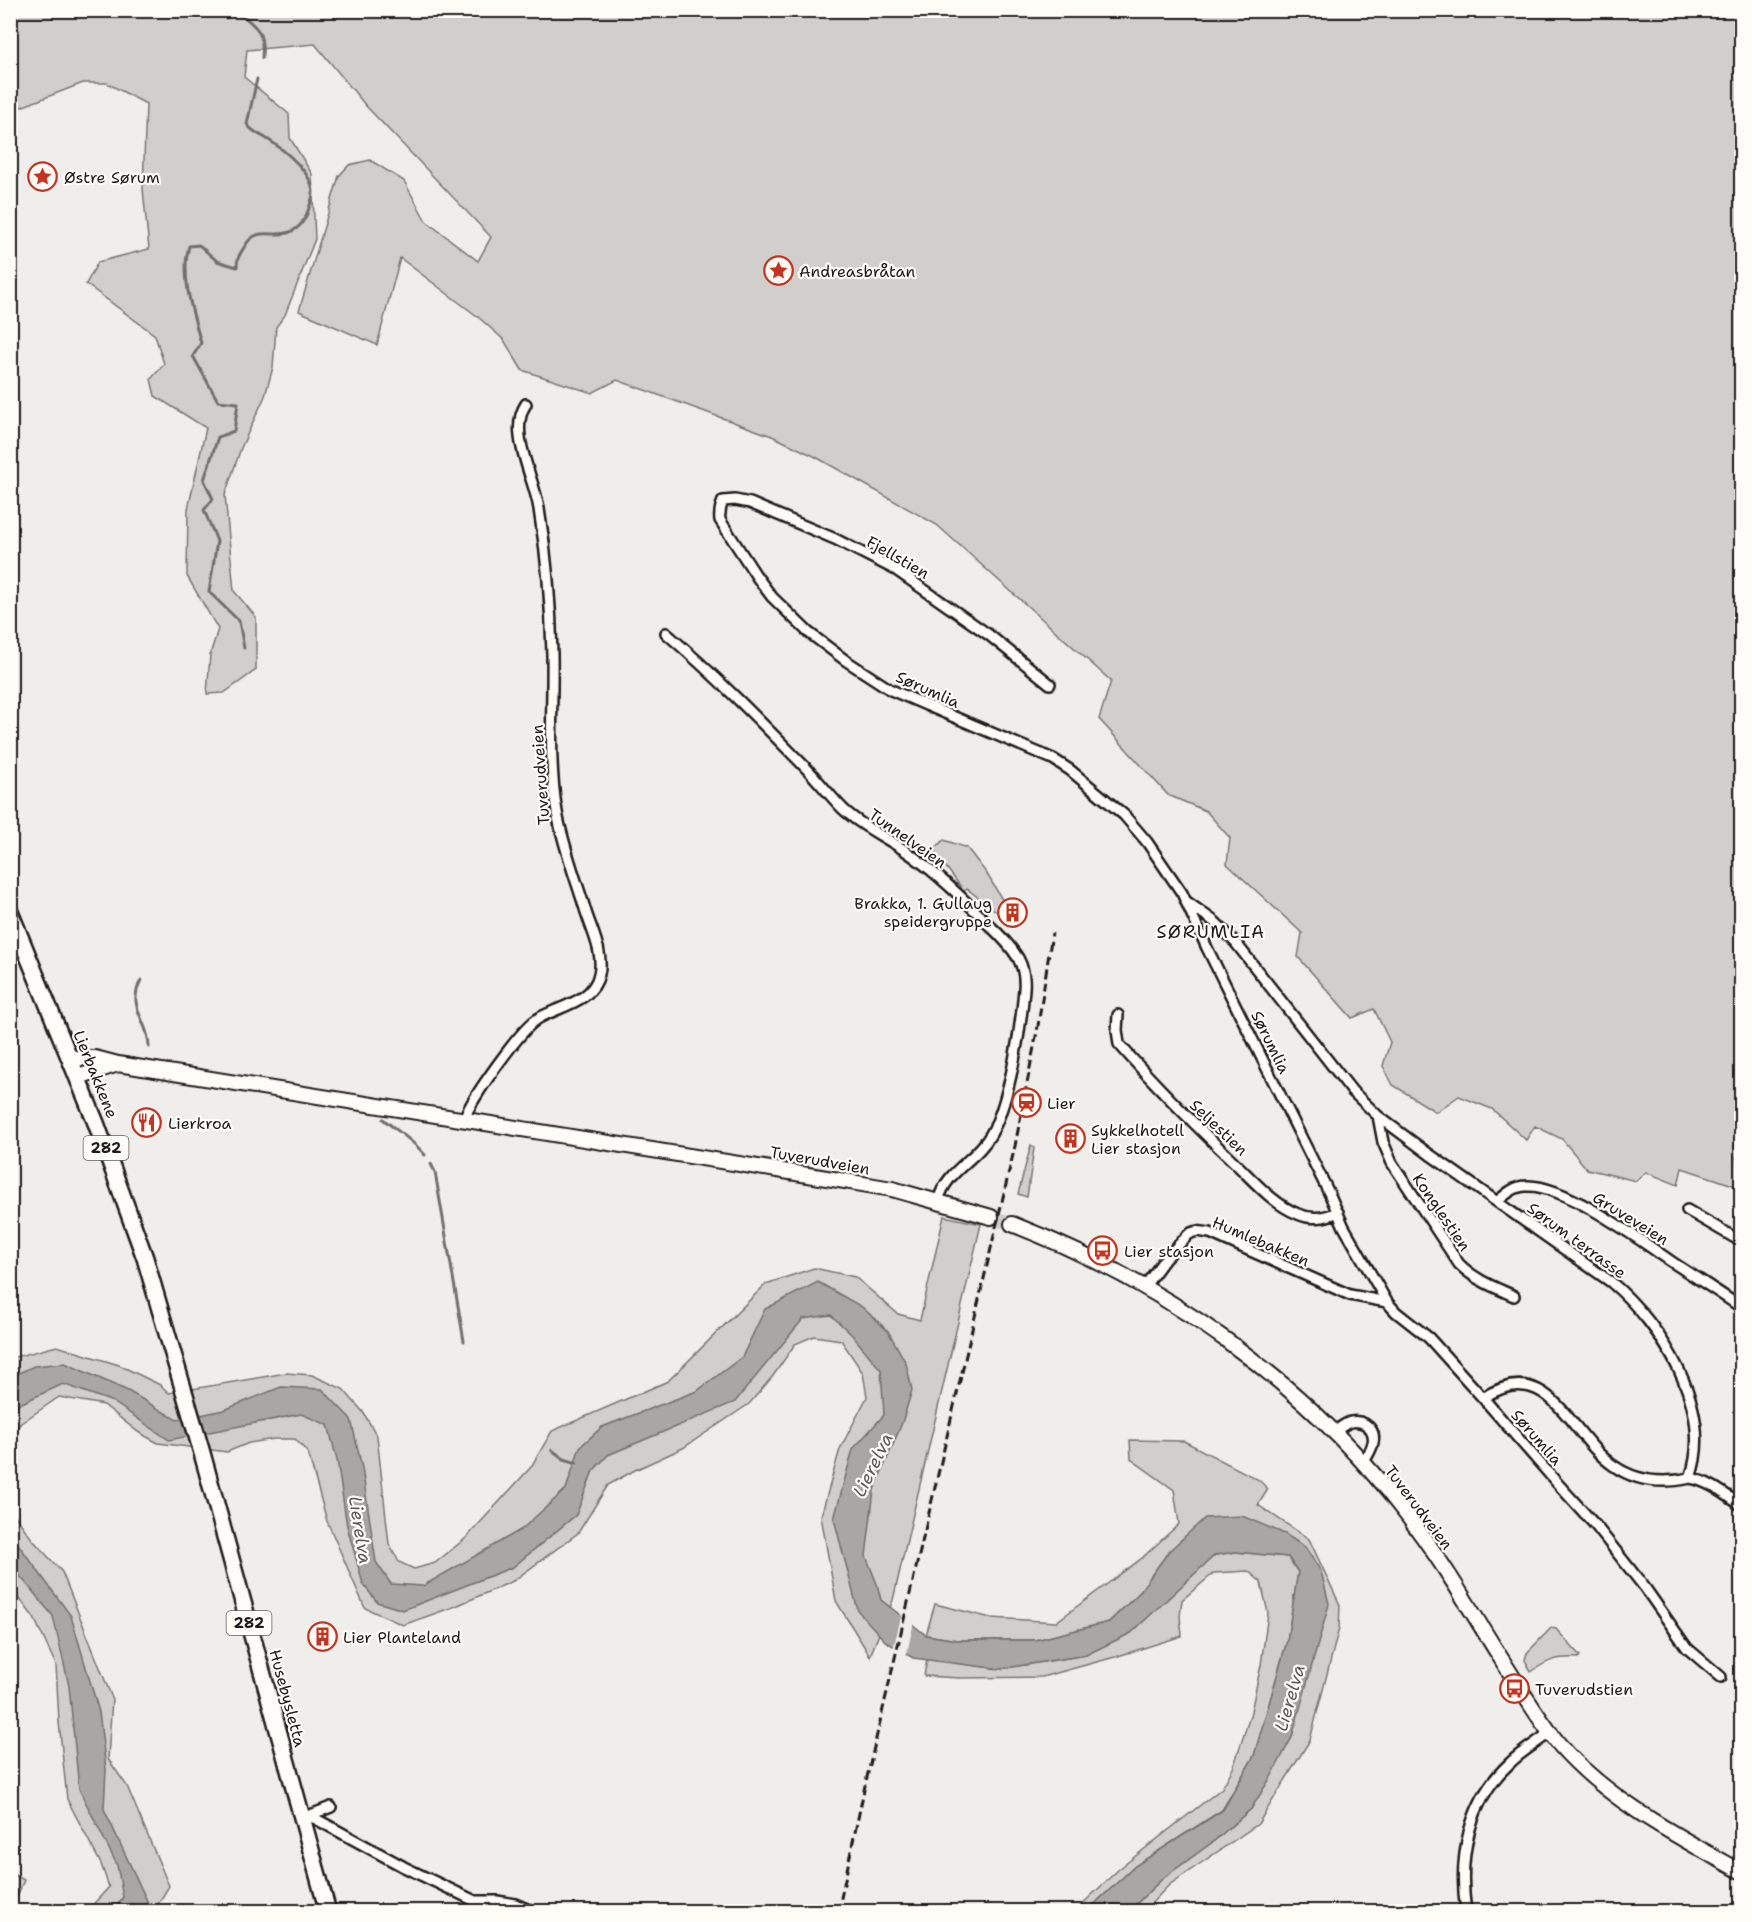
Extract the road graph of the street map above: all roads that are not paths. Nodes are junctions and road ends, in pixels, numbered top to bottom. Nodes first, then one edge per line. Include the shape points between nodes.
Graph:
1 (526, 404) dead end
2 (719, 513) joint
3 (666, 633) dead end
4 (1050, 684) dead end
5 (1186, 901) junction
6 (10, 912) edge
7 (1118, 1015) dead end
8 (70, 1058) junction
9 (118, 1064) junction
10 (78, 1077) junction
11 (1378, 1116) junction
12 (464, 1119) junction
13 (939, 1201) junction
14 (1498, 1201) junction
15 (1688, 1210) dead end
16 (1338, 1212) junction
17 (991, 1217) tunnel mouth
18 (1012, 1224) tunnel mouth
19 (1742, 1242) edge
20 (1145, 1286) junction
21 (1514, 1296) dead end
22 (1386, 1302) junction
23 (1742, 1308) edge
24 (184, 1390) joint
25 (1483, 1398) junction
26 (1334, 1432) junction
27 (1363, 1462) junction
28 (1690, 1478) junction
29 (1742, 1506) edge
30 (1721, 1677) dead end
31 (1550, 1732) junction
32 (331, 1807) dead end
33 (305, 1818) junction
34 (1742, 1872) edge
35 (475, 1901) junction
36 (328, 1911) edge
37 (471, 1911) edge
38 (534, 1911) edge
39 (1466, 1911) edge

1 - 12 street, Tuverudveien via 521,414 520,440 539,506 549,593 551,746 557,811 600,965 589,992 538,1018 522,1034
2 - 4 street, Fjellstien via 723,501 750,503 866,554 932,594
2 - 5 street, Sørumlia via 725,529 757,577 808,632 891,690 1032,749 1070,770 1124,815
3 - 13 street, Tunnelveien via 761,722 841,808 914,856 946,883 1018,958 1024,987 1003,1104 991,1136 950,1177
5 - 11 street, Sørum terrasse via 1235,942 1352,1091
5 - 16 street, Sørumlia
6 - 8 main road, Lierbakkene / 282
7 - 16 street, Seljestien via 1119,1044 1175,1105 1272,1197 1308,1217 1323,1218
8 - 9 main road, Tuverudveien via 95,1058
8 - 10 main road, Lierbakkene / 282
9 - 10 main road, Tuverudveien
9 - 12 main road, Tuverudveien
10 - 24 main road, Lierbakkene / 282 via 138,1238
11 - 14 street, Sørum terrasse
11 - 21 street, Konglestien via 1387,1154 1459,1264 1482,1282
12 - 13 main road, Tuverudveien via 839,1180
13 - 17 main road, Tuverudveien
14 - 23 street, Gruveveien via 1524,1185 1552,1190 1630,1232
14 - 28 street, Sørum terrasse via 1629,1296 1661,1337 1690,1402 1696,1445
15 - 19 street
16 - 22 street, Sørumlia
18 - 20 main road, Tuverudveien via 1072,1248
20 - 22 street, Humlebakken via 1181,1242 1196,1231 1210,1233 1350,1295
20 - 26 main road, Tuverudveien via 1245,1354
22 - 25 street, Sørumlia via 1429,1338
24 - 33 main road, Husebysletta / 282
25 - 28 street via 1509,1385 1528,1385 1560,1408 1615,1467 1659,1482
25 - 30 street, Sørumlia via 1603,1534 1687,1648
26 - 27 main road, Tuverudveien
26 - 27 street via 1352,1422 1368,1426 1374,1443
27 - 31 main road, Tuverudveien via 1425,1540
28 - 29 street via 1723,1492
31 - 34 main road, Tuverudveien via 1580,1765 1620,1798
31 - 39 street via 1500,1772 1474,1814 1464,1859 1462,1887
32 - 33 street
33 - 35 street via 327,1824
33 - 36 main road, Husebysletta / 282
35 - 37 street
35 - 38 street via 515,1904

